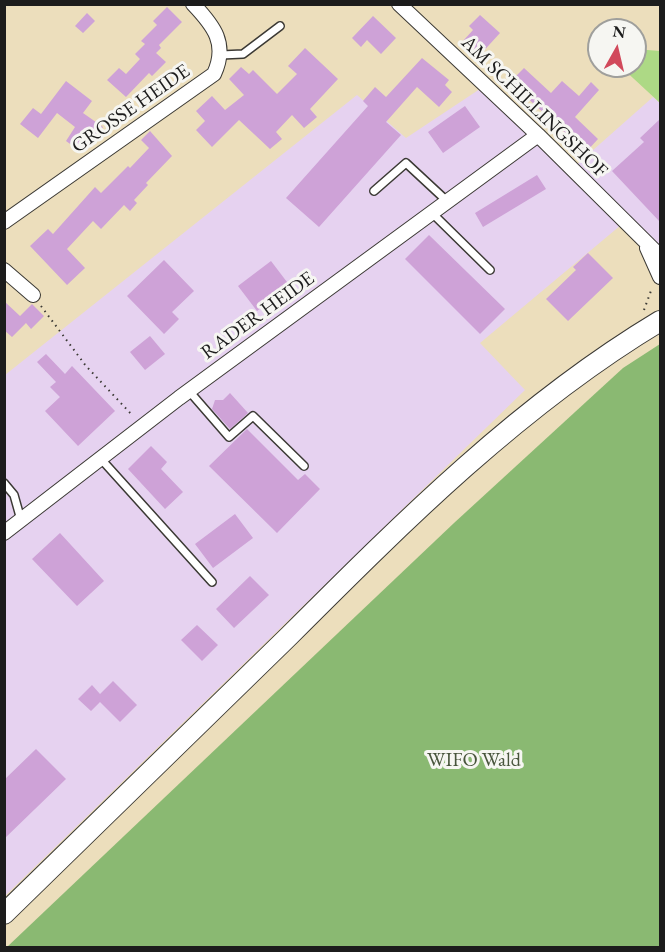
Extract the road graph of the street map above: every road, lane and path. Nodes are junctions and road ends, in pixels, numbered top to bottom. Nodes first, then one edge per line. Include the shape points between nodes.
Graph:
1 (193, 4) edge
2 (399, 4) edge
3 (280, 26) dead end
4 (220, 55) junction
5 (538, 135) junction
6 (374, 191) dead end
7 (448, 202) junction
8 (432, 213) junction
9 (4, 222) edge
10 (642, 238) junction
11 (660, 256) edge
12 (4, 270) edge
13 (490, 270) dead end
14 (660, 277) edge
15 (33, 295) joint
16 (660, 321) edge
17 (189, 391) junction
18 (144, 427) junction
19 (101, 459) junction
20 (304, 466) dead end
21 (4, 483) edge
22 (21, 520) junction
23 (4, 533) edge
24 (212, 582) dead end
25 (4, 915) edge

1 - 4 street via 217,34
2 - 5 street, AM SCHILLINGSHOF
3 - 4 lane via 243,54
4 - 9 street, GROSSE HEIDE via 214,74
5 - 7 street, RADER HEIDE
5 - 10 street, AM SCHILLINGSHOF
6 - 7 lane via 406,163
7 - 8 street, RADER HEIDE
8 - 13 lane
8 - 17 street, RADER HEIDE
10 - 11 street, AM SCHILLINGSHOF
10 - 14 street, AM SCHILLINGSHOF
12 - 15 street
15 - 18 path via 86,366
16 - 25 main road via 554,392 477,455
17 - 18 street, RADER HEIDE
17 - 20 lane via 229,437 253,416
18 - 19 street, RADER HEIDE
19 - 22 street, RADER HEIDE
19 - 24 lane
21 - 22 lane via 14,495
22 - 23 street, RADER HEIDE

